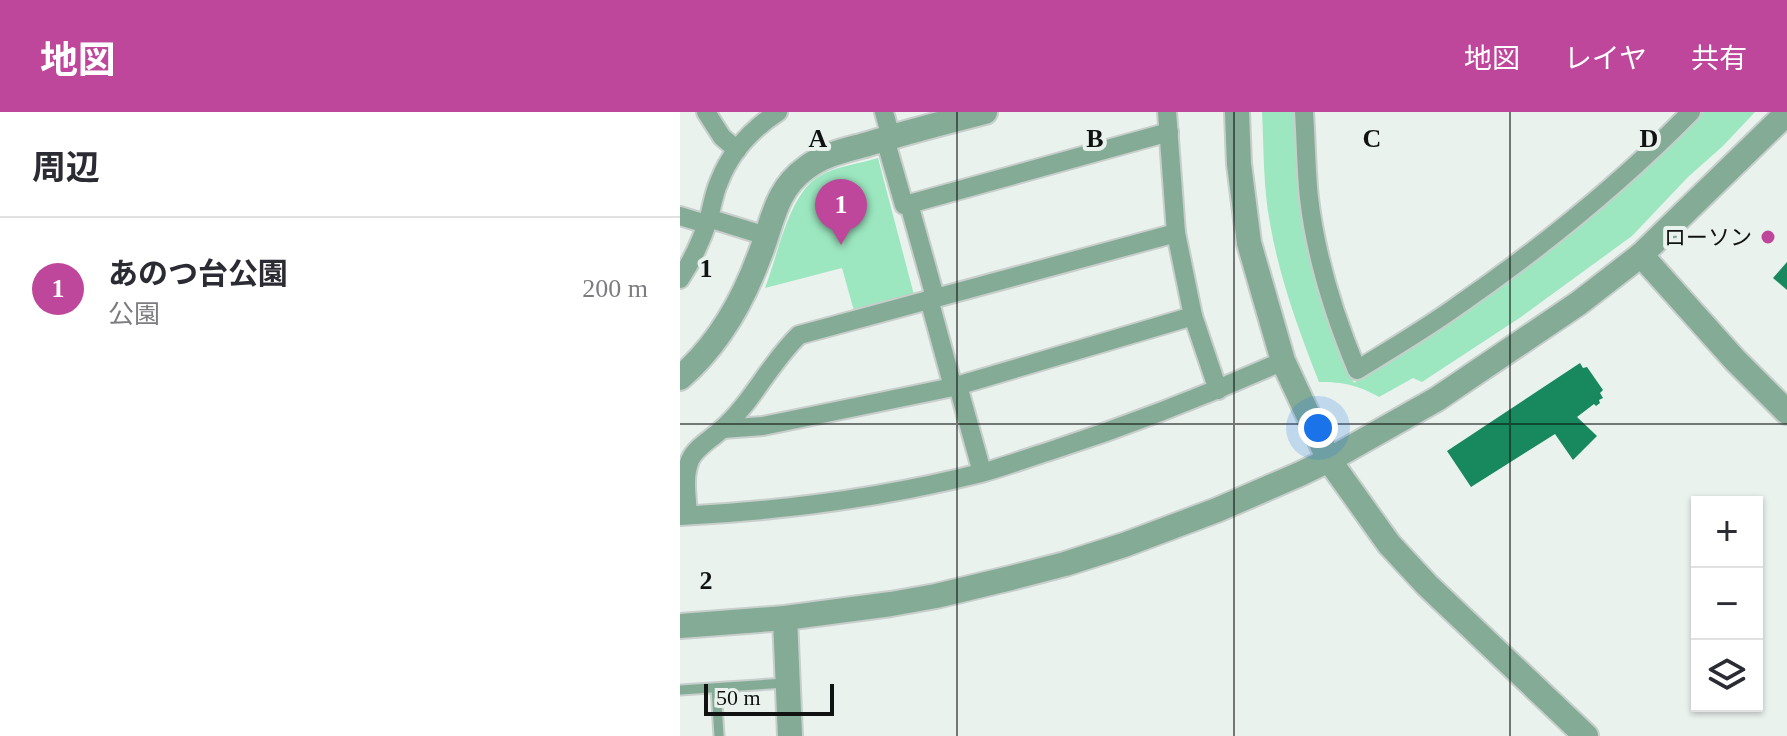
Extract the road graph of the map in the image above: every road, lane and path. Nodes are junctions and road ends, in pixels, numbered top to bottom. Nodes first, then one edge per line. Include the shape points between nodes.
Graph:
1 (706, 112) edge
2 (778, 112) edge
3 (884, 112) edge
4 (985, 112) edge
5 (1167, 112) edge
6 (1237, 112) edge
7 (1304, 112) edge
8 (1691, 112) edge
9 (1787, 113) edge
10 (1169, 132) junction
11 (888, 138) junction
12 (737, 150) junction
13 (909, 204) junction
14 (680, 216) edge
15 (707, 221) junction
16 (1176, 233) junction
17 (766, 236) junction
18 (1641, 255) junction
19 (680, 279) edge
20 (932, 298) junction
21 (1193, 316) junction
22 (1283, 361) junction
23 (680, 378) edge
24 (956, 386) junction
25 (1218, 390) junction
26 (1787, 412) edge
27 (722, 429) junction
28 (1329, 460) junction
29 (982, 472) junction
30 (684, 515) edge
31 (785, 618) junction
32 (680, 626) edge
33 (786, 683) junction
34 (716, 688) junction
35 (680, 690) edge
36 (719, 736) edge
37 (790, 736) edge
38 (1586, 736) edge

1 - 12 street
2 - 12 street
3 - 11 street
4 - 11 street
5 - 10 street
6 - 22 street via 1249,243
7 - 8 street via 1309,199 1323,272 1357,370 1519,262
9 - 18 street
10 - 13 street
10 - 16 street
11 - 13 street via 904,205
11 - 17 street via 807,167 785,188
12 - 15 street via 718,183
13 - 20 street
14 - 15 street
15 - 17 street
15 - 19 street
16 - 20 street
16 - 21 street
17 - 23 street via 737,307
18 - 26 street
18 - 28 street via 1437,399
20 - 24 street
20 - 27 street via 799,335
21 - 24 street
21 - 25 street
22 - 25 street
22 - 28 street
24 - 27 street via 763,426
24 - 29 street
25 - 29 street
27 - 30 street via 692,457
28 - 31 street via 1217,510 1065,564 936,596
28 - 38 street via 1389,544 1427,585
29 - 30 street via 868,497
31 - 32 street
31 - 33 street
33 - 34 lane
33 - 37 street
34 - 35 lane
34 - 36 lane

